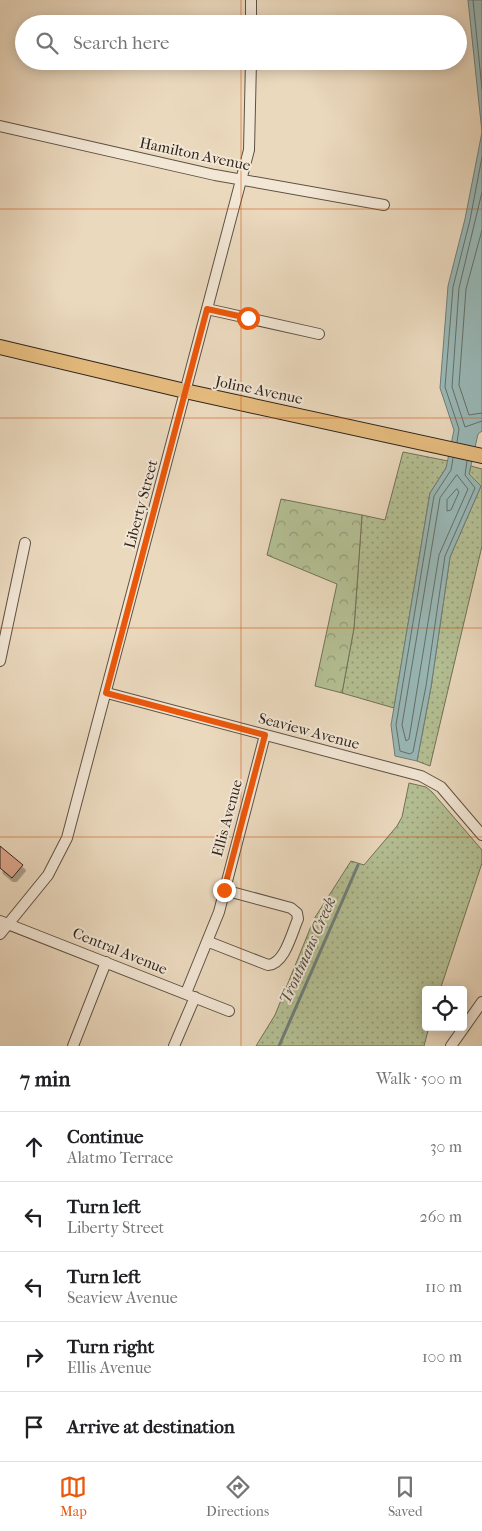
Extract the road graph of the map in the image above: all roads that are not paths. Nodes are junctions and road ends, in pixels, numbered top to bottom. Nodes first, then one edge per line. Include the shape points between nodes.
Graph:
1 (251, 0) edge
2 (251, 15) edge
3 (251, 70) edge
4 (0, 126) edge
5 (242, 179) junction
6 (384, 205) dead end
7 (207, 309) junction
8 (319, 334) dead end
9 (0, 347) edge
10 (185, 391) junction
11 (482, 456) edge
12 (25, 543) dead end
13 (0, 606) edge
14 (11, 608) junction
15 (0, 661) edge
16 (106, 693) junction
17 (265, 735) junction
18 (482, 834) edge
19 (224, 890) junction
20 (4, 922) edge
21 (0, 934) edge
22 (209, 942) junction
23 (106, 962) junction
24 (191, 995) junction
25 (482, 1002) edge
26 (229, 1011) dead end
27 (74, 1046) edge
28 (174, 1046) edge
29 (451, 1046) edge

1 - 2 street
3 - 5 street, Liberty Street via 251,134
4 - 5 street, Hamilton Avenue
5 - 6 street, Hamilton Avenue
5 - 7 street, Liberty Street
7 - 8 street
7 - 10 street, Liberty Street
9 - 10 main road, Joline Avenue
10 - 11 main road, Joline Avenue
10 - 16 street, Liberty Street
12 - 14 street
13 - 14 street
14 - 15 street
16 - 17 street, Seaview Avenue
16 - 20 street, Liberty Street via 64,846 48,875
17 - 18 street, Seaview Avenue via 428,778 441,787
17 - 19 street, Ellis Avenue
19 - 22 street, Ellis Avenue
19 - 22 street via 291,908 298,919 280,960 274,965
20 - 21 street, Liberty Street
20 - 23 street, Central Avenue
22 - 24 street, Ellis Avenue
23 - 24 street, Central Avenue
23 - 27 street
24 - 26 street, Central Avenue
24 - 28 street, Ellis Avenue
25 - 29 street

